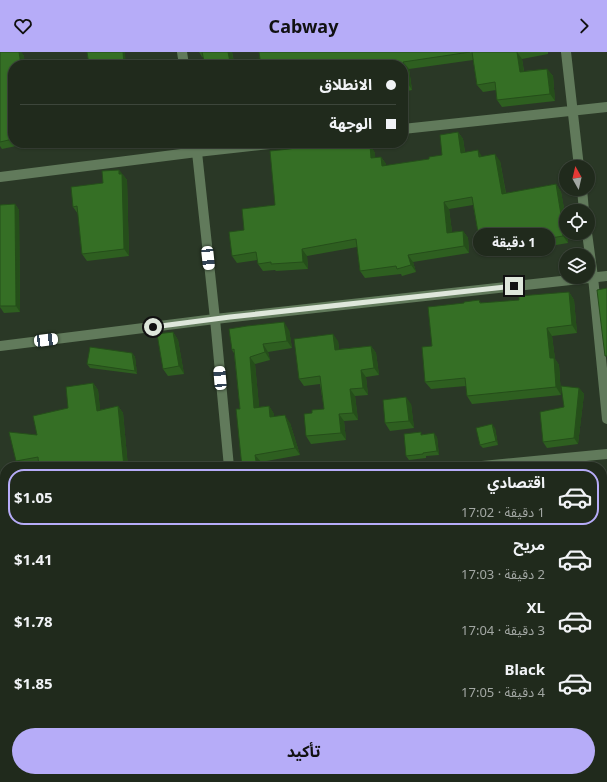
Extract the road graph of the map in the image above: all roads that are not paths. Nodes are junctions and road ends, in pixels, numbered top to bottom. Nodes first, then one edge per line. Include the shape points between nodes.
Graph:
1 (566, 52) edge
2 (607, 107) edge
3 (572, 110) junction
4 (408, 128) edge
5 (196, 148) edge
6 (578, 160) edge
7 (0, 177) edge
8 (607, 276) edge
9 (595, 277) edge
10 (559, 281) edge
11 (593, 284) edge
12 (214, 319) junction
13 (0, 346) edge
14 (607, 419) edge
15 (607, 454) edge
16 (228, 462) edge
17 (524, 462) edge

1 - 3 street
2 - 3 street
3 - 4 street
3 - 6 street
5 - 7 street
5 - 12 street
8 - 9 street
10 - 12 street
11 - 14 street
12 - 13 street
12 - 16 street
15 - 17 street

